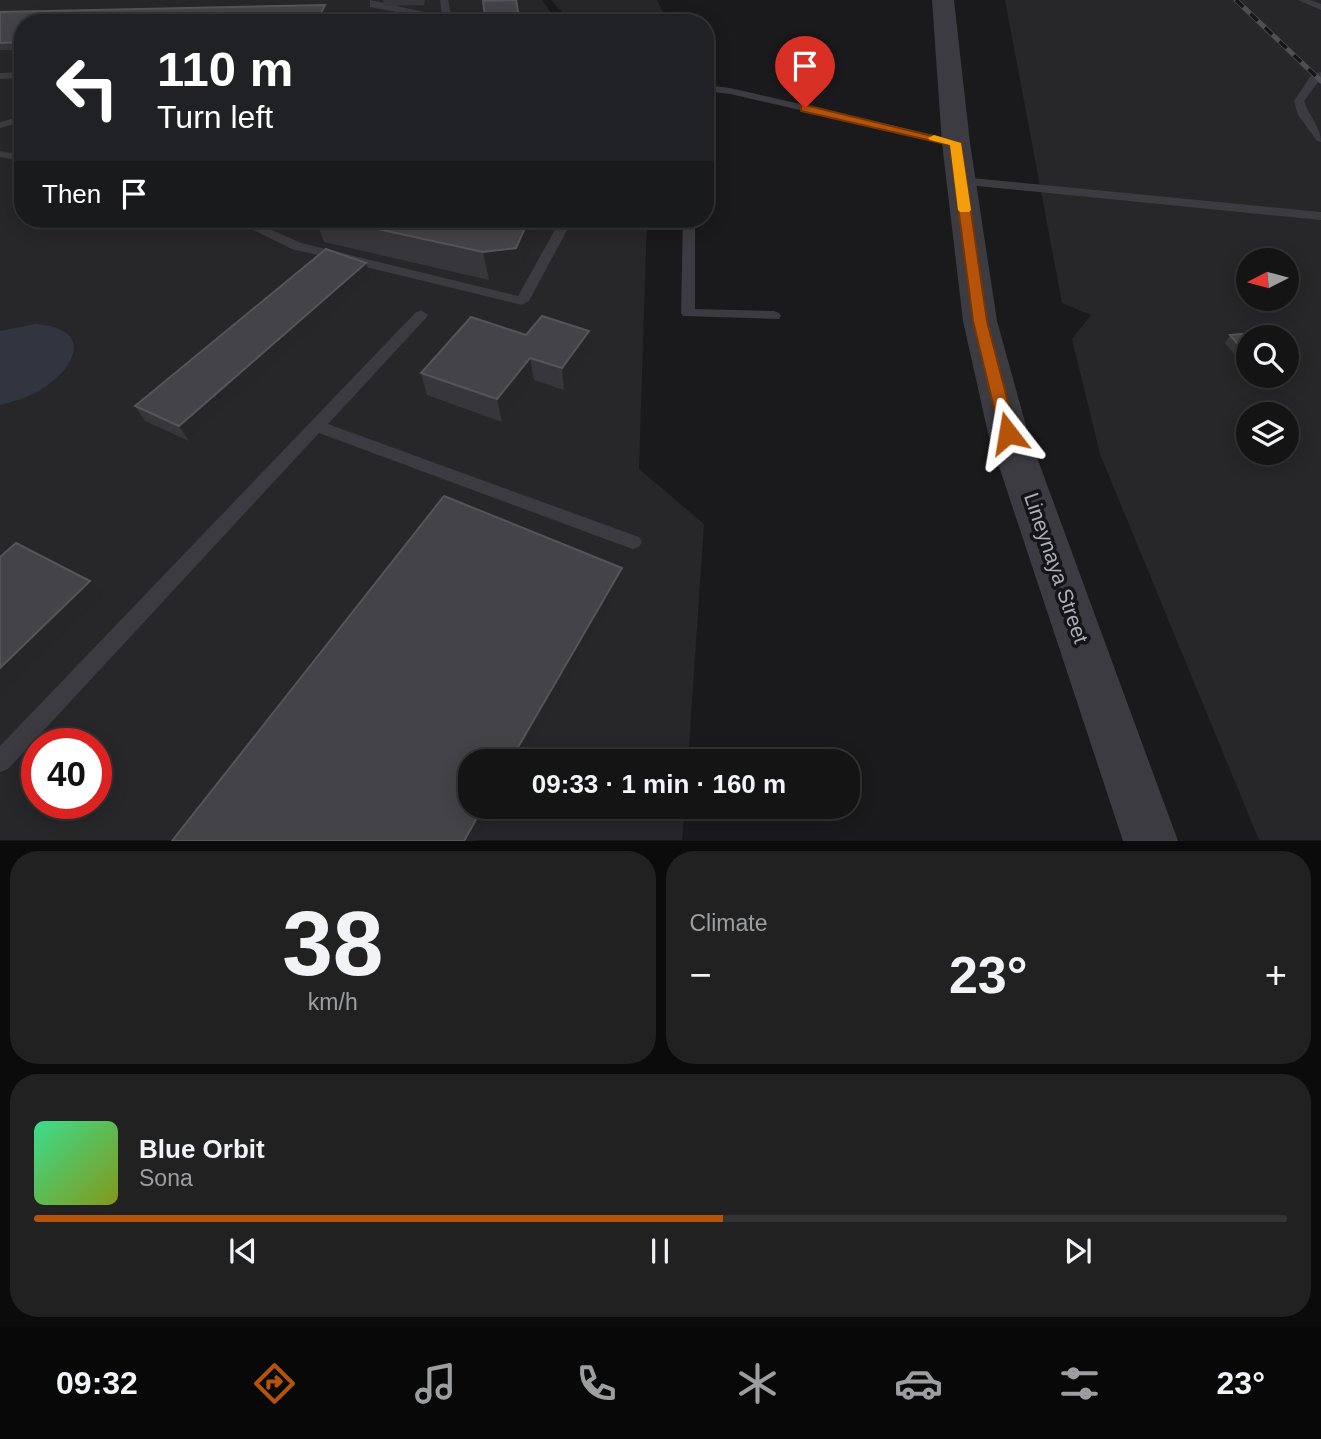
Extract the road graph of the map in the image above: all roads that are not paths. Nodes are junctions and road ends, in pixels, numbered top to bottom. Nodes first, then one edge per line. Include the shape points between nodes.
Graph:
1 (374, 0) edge
2 (943, 0) edge
3 (1302, 0) edge
4 (1321, 7) edge
5 (413, 14) edge
6 (1321, 75) edge
7 (714, 89) edge
8 (1321, 139) edge
9 (956, 143) junction
10 (961, 181) junction
11 (1321, 216) edge
12 (257, 228) edge
13 (562, 228) edge
14 (689, 228) edge
15 (421, 314) dead end
16 (774, 316) dead end
17 (317, 426) junction
18 (633, 542) dead end
19 (0, 761) edge
20 (1151, 841) edge

1 - 5 lane via 373,5
2 - 9 street, Lineynaya Street
3 - 4 lane
6 - 8 lane via 1299,101 1303,115
7 - 9 lane
9 - 10 street, Lineynaya Street
10 - 11 lane
10 - 20 street, Lineynaya Street via 980,321 1008,433
12 - 13 lane via 297,246 522,301
14 - 16 lane via 688,313
15 - 17 lane
17 - 18 lane
17 - 19 lane

